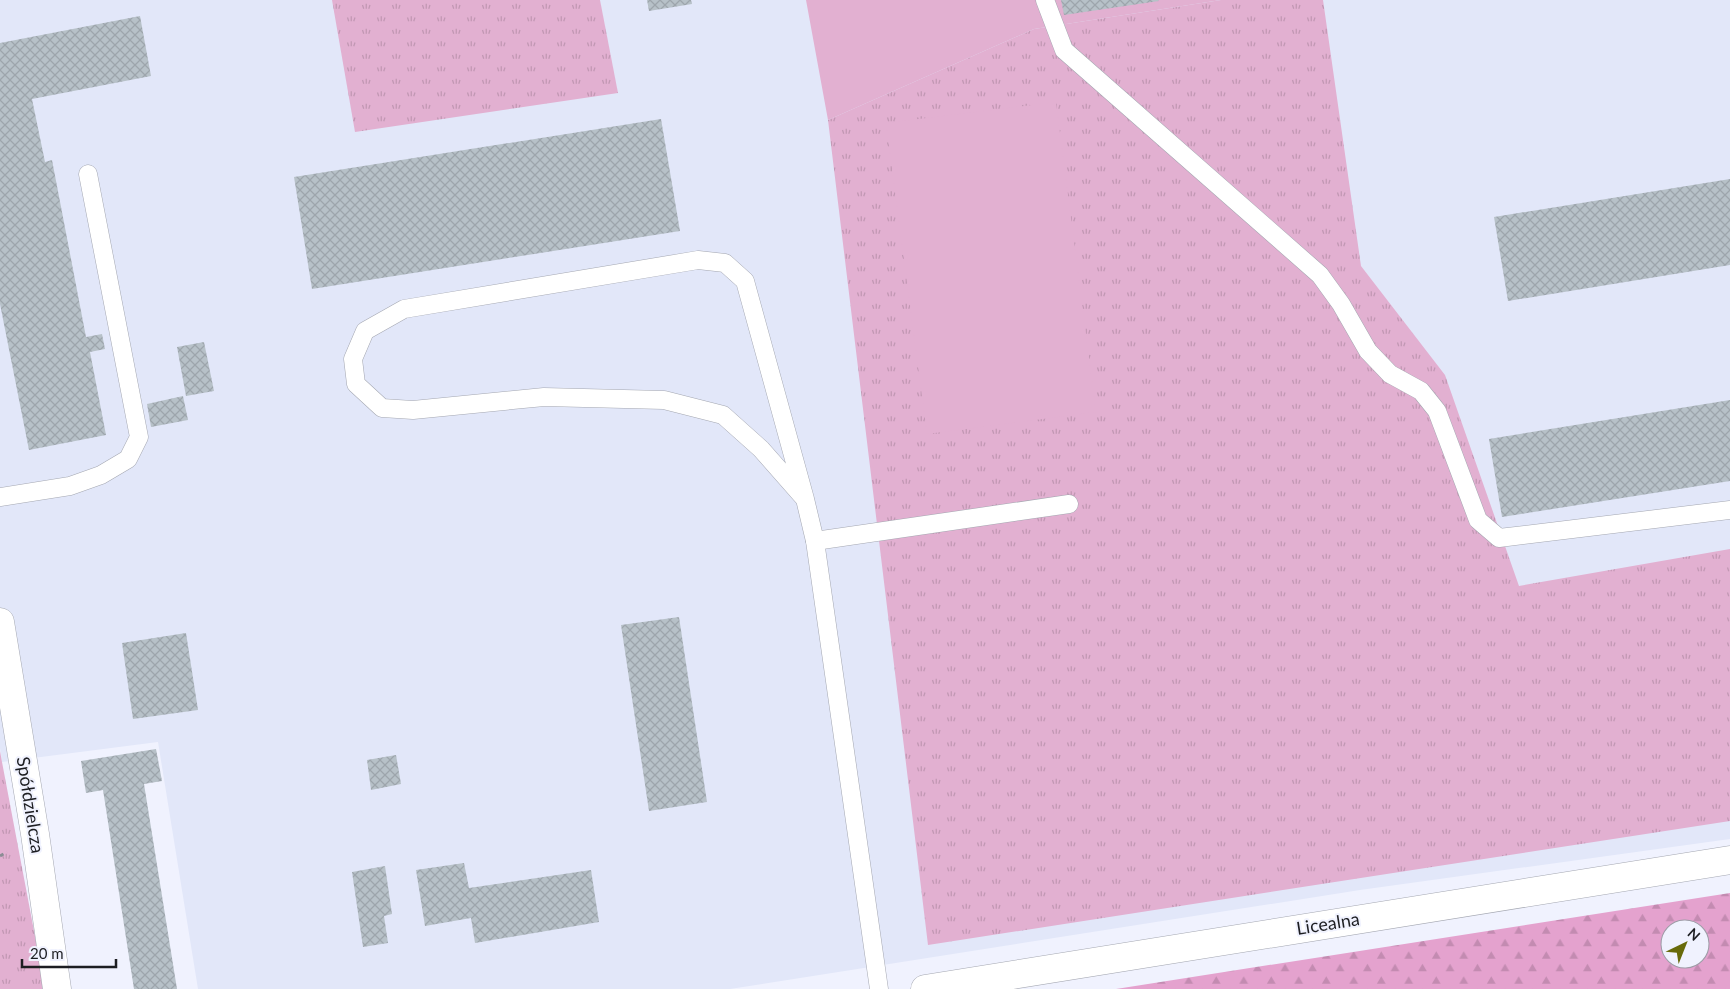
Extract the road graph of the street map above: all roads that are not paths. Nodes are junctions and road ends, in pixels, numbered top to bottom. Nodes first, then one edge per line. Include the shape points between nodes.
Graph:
1 (1046, 0) edge
2 (88, 174) dead end
3 (0, 497) edge
4 (804, 499) junction
5 (1068, 504) dead end
6 (1730, 510) edge
7 (816, 541) junction
8 (0, 622) edge
9 (1730, 860) edge
10 (58, 989) edge
11 (879, 989) edge
12 (925, 989) edge

1 - 6 lane via 1064,50 1320,275 1342,304 1368,351 1390,374 1421,391 1437,411 1478,520 1499,538
2 - 3 lane via 139,437 128,459 101,475 70,486
4 - 4 lane via 761,449 723,415 664,400 544,397 413,410 382,408 356,384 353,359 365,331 404,309 698,260 725,263 745,281
4 - 7 lane
5 - 7 lane
7 - 11 lane
8 - 10 street, Spółdzielcza
9 - 12 street, Licealna

